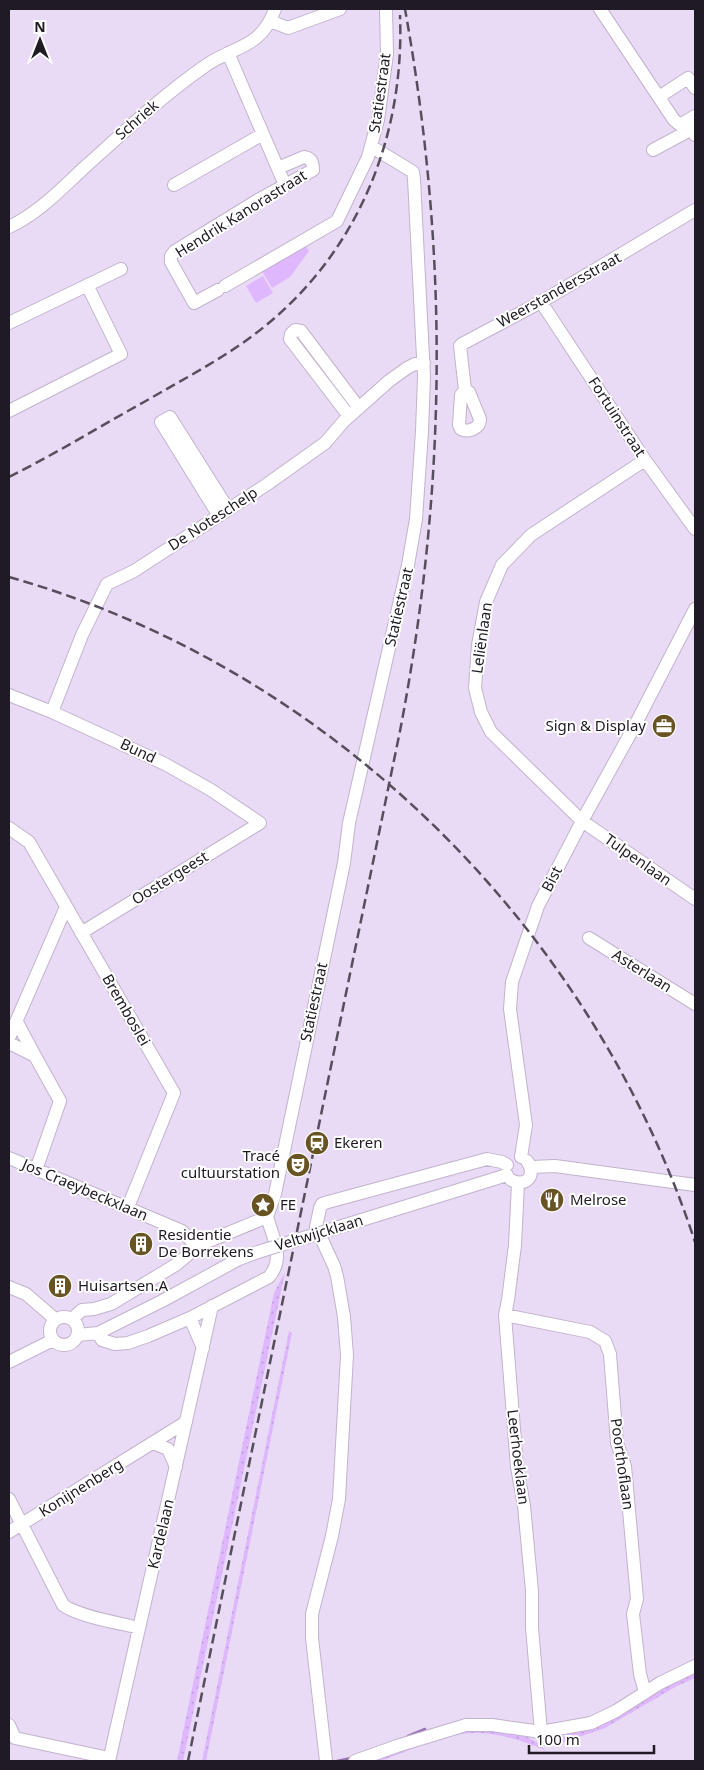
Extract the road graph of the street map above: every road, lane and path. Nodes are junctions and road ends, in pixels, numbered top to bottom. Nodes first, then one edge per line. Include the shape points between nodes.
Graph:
1 (276, 9) edge
2 (340, 9) edge
3 (386, 9) edge
4 (600, 9) edge
5 (270, 21) junction
6 (228, 53) junction
7 (695, 88) edge
8 (659, 97) junction
9 (695, 116) edge
10 (680, 125) junction
11 (694, 132) edge
12 (263, 134) junction
13 (372, 147) junction
14 (653, 150) dead end
15 (278, 168) junction
16 (174, 185) dead end
17 (285, 185) junction
18 (695, 210) edge
19 (9, 227) edge
20 (121, 269) dead end
21 (87, 285) junction
22 (541, 302) junction
23 (9, 323) edge
24 (424, 363) junction
25 (465, 390) dead end
26 (9, 411) edge
27 (354, 412) junction
28 (645, 460) junction
29 (223, 513) junction
30 (695, 529) edge
31 (695, 609) edge
32 (9, 694) edge
33 (52, 712) junction
34 (582, 821) junction
35 (260, 822) joint
36 (9, 828) edge
37 (695, 899) edge
38 (66, 907) junction
39 (81, 933) junction
40 (589, 938) dead end
41 (695, 1004) edge
42 (17, 1022) junction
43 (9, 1038) edge
44 (9, 1043) edge
45 (35, 1056) junction
46 (521, 1157) junction
47 (9, 1158) edge
48 (532, 1167) junction
49 (36, 1170) junction
50 (507, 1170) junction
51 (518, 1183) junction
52 (695, 1185) edge
53 (128, 1207) junction
54 (267, 1217) junction
55 (197, 1247) junction
56 (9, 1287) edge
57 (212, 1306) junction
58 (504, 1315) junction
59 (190, 1318) junction
60 (55, 1319) junction
61 (114, 1325) junction
62 (76, 1327) junction
63 (98, 1333) junction
64 (53, 1340) junction
65 (203, 1348) junction
66 (9, 1362) edge
67 (186, 1422) junction
68 (153, 1443) junction
69 (176, 1467) junction
70 (9, 1499) edge
71 (21, 1525) junction
72 (9, 1532) edge
73 (139, 1628) junction
74 (695, 1666) edge
75 (645, 1692) junction
76 (9, 1725) edge
77 (541, 1732) junction
78 (109, 1760) edge
79 (326, 1761) edge
80 (355, 1761) edge

1 - 5 street, Schriek
2 - 5 street via 288,28
3 - 13 street, Statiestraat via 386,73
4 - 8 street
5 - 6 street, Schriek via 252,42
6 - 12 street
6 - 19 street, Schriek via 193,74 36,212
7 - 8 street via 688,78
8 - 10 street
9 - 10 street
10 - 11 street
11 - 14 street
12 - 15 street
12 - 16 street
13 - 17 street, Hendrik Kanorastraat via 338,221 194,303 171,262 171,256
13 - 24 street, Statiestraat via 413,172
15 - 17 street
15 - 17 street, Hendrik Kanorastraat via 304,156 312,160 313,170
18 - 22 street, Weerstandersstraat
20 - 21 street
21 - 23 street
21 - 26 street via 121,354
22 - 25 street, Weerstandersstraat via 460,346
22 - 28 street, Fortuinstraat
24 - 27 street, De Noteschelp via 407,368
24 - 54 street, Statiestraat via 422,440 413,541 349,823 342,873 275,1194
27 - 27 street via 301,331 295,330 290,339
27 - 29 street, De Noteschelp via 325,443
28 - 30 street, Fortuinstraat
28 - 34 street, Leliënlaan via 531,535 502,565 486,602 478,645 475,688 481,712 491,732
29 - 29 street via 170,417 161,422
29 - 33 street, De Noteschelp via 134,571 107,584 82,635
31 - 34 street, Bist
32 - 33 street, Bund
33 - 35 street, Bund via 165,764
34 - 37 street, Tulpenlaan
34 - 46 street, Bist via 538,906 512,982 510,1009 526,1125
35 - 39 street, Oostergeest
36 - 38 street, Bremboslei via 28,842
38 - 39 street, Bremboslei
38 - 42 street
39 - 53 street, Bremboslei via 174,1093
40 - 41 street, Asterlaan
42 - 43 street
42 - 45 street
44 - 45 street
45 - 49 street via 60,1101
46 - 48 street
46 - 50 street via 512,1159
47 - 49 street, Jos Craeybeckxlaan
48 - 51 street via 526,1181
48 - 52 street via 555,1166
49 - 53 street, Jos Craeybeckxlaan
50 - 51 street, Veltwijcklaan via 511,1181
50 - 61 street, Veltwijcklaan, bridge via 239,1259
50 - 79 street, Veltwijcklaan via 502,1162 487,1159 328,1202 320,1208 316,1227 337,1276 347,1355 339,1498 312,1614
51 - 58 street, Leerhoeklaan via 514,1245
53 - 55 street, Jos Craeybeckxlaan via 182,1231
54 - 55 street, Veltwijcklaan via 254,1214 235,1220
54 - 57 street via 278,1252 276,1267 264,1280
55 - 62 street, Veltwijcklaan via 176,1264 111,1304 82,1310
56 - 60 street via 26,1294
57 - 59 street
57 - 65 street, Kardelaan
58 - 75 street, Poorthoflaan via 590,1332 606,1341 610,1354 617,1443 625,1466 637,1599 633,1614
58 - 77 street, Leerhoeklaan via 516,1467 524,1506 532,1591
59 - 63 street via 128,1343 102,1340
59 - 65 street
60 - 62 street, Veltwijcklaan via 62,1316
60 - 64 street via 50,1328
61 - 62 street, Veltwijcklaan
61 - 63 street, Veltwijcklaan
62 - 63 street, Veltwijcklaan
62 - 64 street, Veltwijcklaan via 74,1341 68,1345
64 - 66 street, Veltwijcklaan
65 - 67 street, Kardelaan
67 - 68 street, Konijnenberg
67 - 69 street, Kardelaan
68 - 69 street via 168,1449
68 - 71 street, Konijnenberg
69 - 73 street, Kardelaan
70 - 71 street
71 - 72 street, Konijnenberg
71 - 73 street via 63,1605
73 - 78 street, Kardelaan
74 - 75 street
75 - 77 street via 591,1723
76 - 78 street via 15,1738
77 - 80 street via 466,1725

